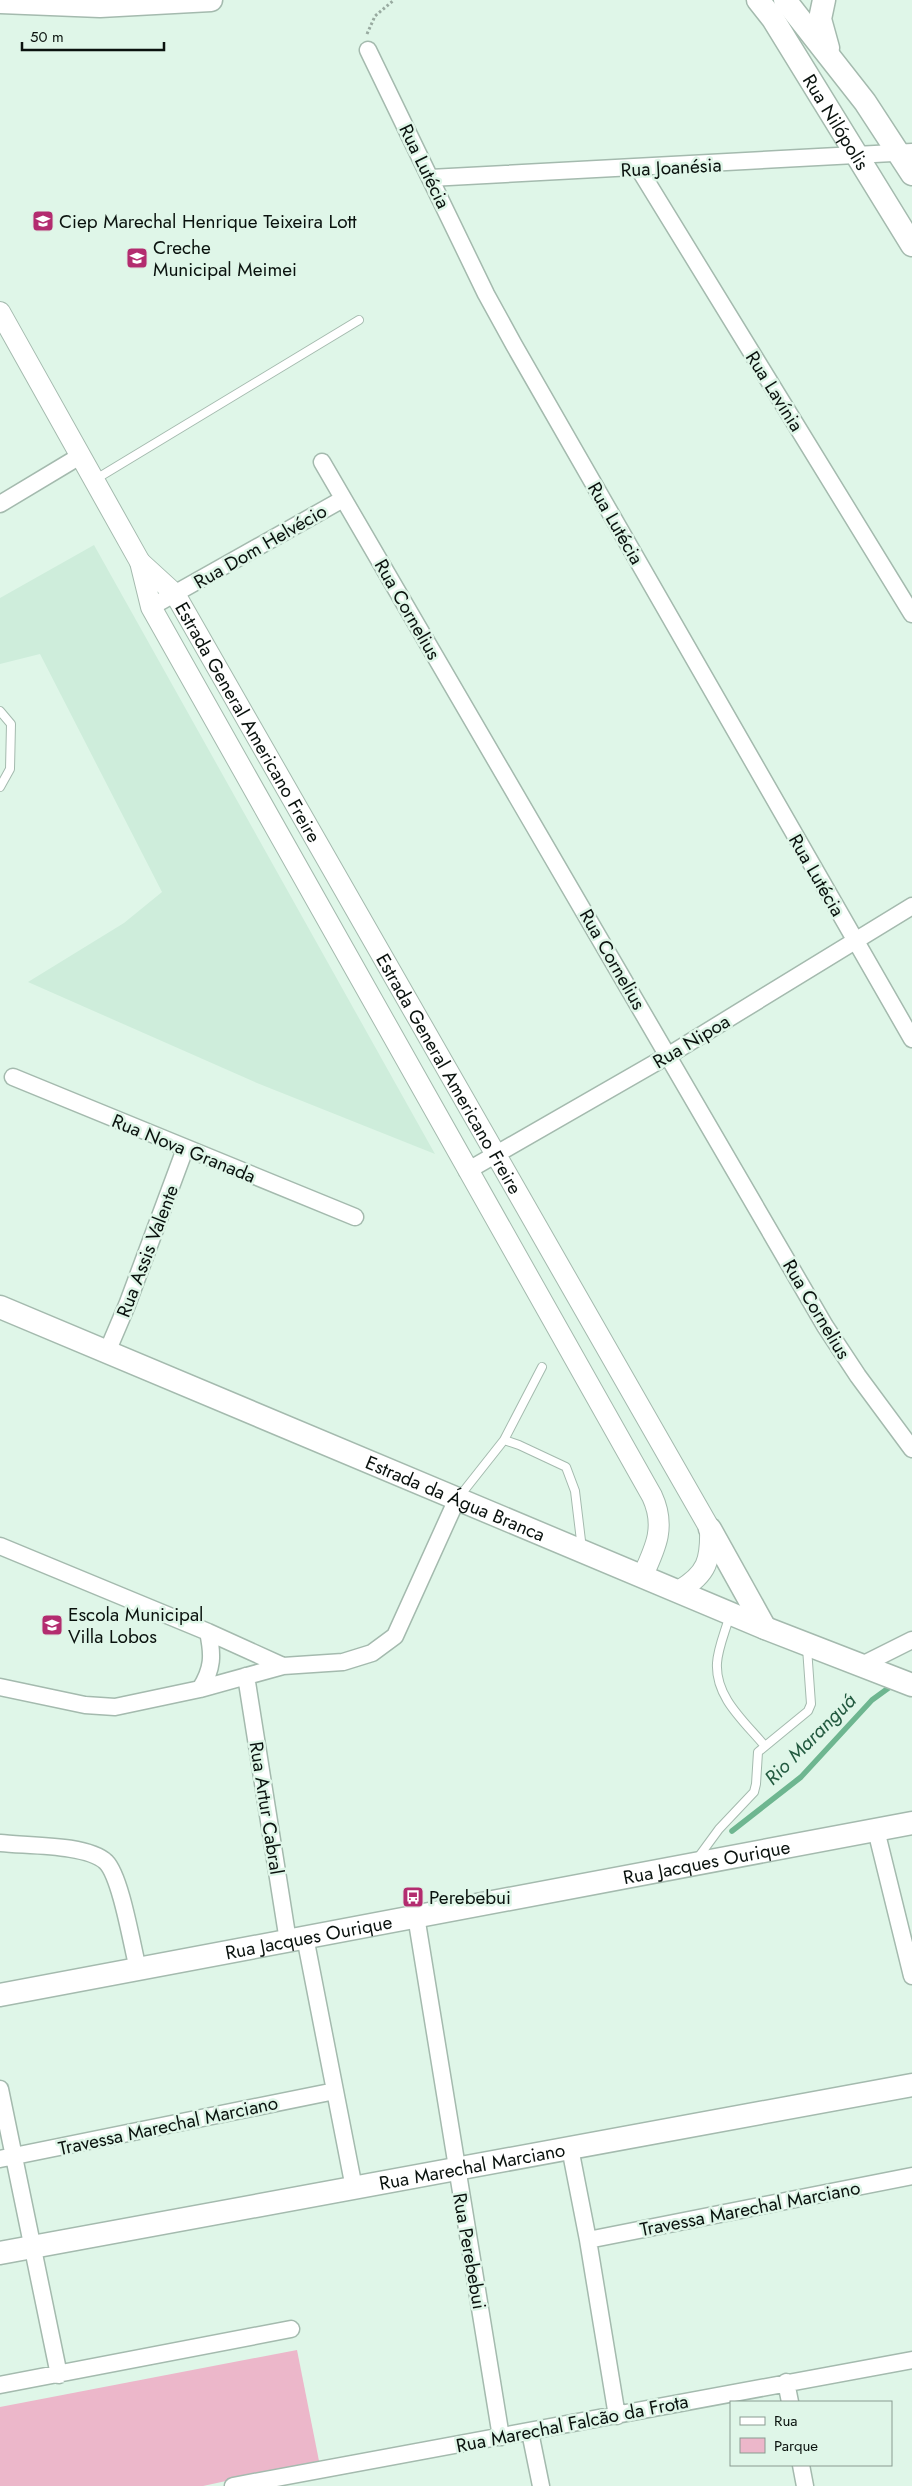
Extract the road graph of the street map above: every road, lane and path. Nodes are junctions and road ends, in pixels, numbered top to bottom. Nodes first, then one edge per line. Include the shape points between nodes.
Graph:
1 (211, 0) edge
2 (394, 0) edge
3 (758, 0) edge
4 (786, 0) edge
5 (824, 0) edge
6 (0, 2) edge
7 (368, 50) joint
8 (834, 60) junction
9 (906, 153) edge
10 (857, 156) junction
11 (639, 169) junction
12 (912, 174) edge
13 (430, 178) junction
14 (912, 245) edge
15 (0, 312) edge
16 (359, 320) dead end
17 (6, 336) edge
18 (80, 456) junction
19 (322, 462) dead end
20 (94, 480) junction
21 (343, 499) junction
22 (0, 504) edge
23 (140, 562) junction
24 (175, 594) junction
25 (151, 607) junction
26 (912, 614) edge
27 (0, 711) edge
28 (0, 787) edge
29 (912, 906) edge
30 (854, 940) junction
31 (912, 1039) edge
32 (669, 1055) junction
33 (13, 1078) dead end
34 (185, 1149) junction
35 (496, 1156) junction
36 (468, 1171) junction
37 (356, 1217) dead end
38 (0, 1307) edge
39 (107, 1352) junction
40 (542, 1367) dead end
41 (504, 1440) junction
42 (912, 1449) edge
43 (457, 1500) junction
44 (710, 1529) junction
45 (0, 1546) edge
46 (582, 1551) junction
47 (643, 1575) junction
48 (680, 1590) junction
49 (731, 1613) junction
50 (766, 1628) junction
51 (208, 1632) junction
52 (912, 1640) edge
53 (806, 1644) junction
54 (283, 1666) junction
55 (870, 1668) junction
56 (246, 1676) junction
57 (912, 1685) edge
58 (0, 1687) edge
59 (200, 1689) junction
60 (764, 1745) junction
61 (912, 1823) edge
62 (876, 1830) junction
63 (0, 1843) edge
64 (693, 1864) junction
65 (416, 1916) junction
66 (297, 1939) junction
67 (138, 1969) junction
68 (912, 1976) edge
69 (0, 1995) edge
70 (912, 2085) edge
71 (0, 2089) edge
72 (335, 2091) junction
73 (570, 2148) junction
74 (7, 2158) edge
75 (456, 2169) junction
76 (912, 2176) edge
77 (354, 2188) junction
78 (588, 2240) junction
79 (32, 2247) junction
80 (0, 2253) edge
81 (291, 2329) dead end
82 (912, 2360) edge
83 (59, 2376) junction
84 (786, 2382) junction
85 (0, 2385) edge
86 (790, 2401) edge
87 (617, 2416) junction
88 (530, 2432) junction
89 (502, 2437) junction
90 (802, 2466) edge
91 (288, 2481) edge
92 (233, 2486) edge
93 (540, 2486) edge
94 (806, 2486) edge

1 - 6 main road via 100,6
2 - 7 path via 372,21 367,35
3 - 10 main road, Rua Nilópolis
4 - 8 main road, Rua Nilópolis
5 - 8 main road via 820,12 821,28
7 - 13 street, Rua Lutécia
8 - 9 main road, Rua Nilópolis
9 - 10 street, Rua Joanésia
9 - 12 main road, Rua Nilópolis
10 - 11 street, Rua Joanésia
10 - 14 main road, Rua Nilópolis
11 - 13 street, Rua Joanésia
11 - 26 street, Rua Lavínia
13 - 30 street, Rua Lutécia via 514,345
15 - 17 street, Estrada General Americano Freire
16 - 20 lane
17 - 18 street, Estrada General Americano Freire
18 - 20 street, Estrada General Americano Freire
18 - 22 street
19 - 21 street, Rua Cornelius
20 - 23 street, Estrada General Americano Freire
21 - 24 street, Rua Dom Helvécio
21 - 32 street, Rua Cornelius
23 - 24 street, Estrada General Americano Freire
23 - 25 street, Estrada General Americano Freire
24 - 25 street, Rua Dom Helvécio
24 - 35 street, Estrada General Americano Freire
25 - 36 street, Estrada General Americano Freire
27 - 28 lane via 11,724 10,769
29 - 30 street, Rua Nipoa
30 - 31 street, Rua Lutécia
30 - 32 street, Rua Nipoa
32 - 35 street, Rua Nipoa
32 - 42 street, Rua Cornelius via 825,1326
33 - 34 street, Rua Nova Granada
34 - 37 street, Rua Nova Granada
34 - 39 street, Rua Assis Valente
35 - 36 street, Rua Nipoa
35 - 44 street, Estrada General Americano Freire
36 - 47 street, Estrada General Americano Freire via 657,1507 659,1538
38 - 39 main road, Estrada da Água Branca
39 - 43 main road, Estrada da Água Branca
40 - 41 lane
41 - 43 lane
41 - 46 lane via 566,1467 575,1491
43 - 46 main road, Estrada da Água Branca
43 - 54 street via 395,1636 372,1653 343,1662
44 - 48 street via 708,1564 698,1578
44 - 50 main road
45 - 51 street
46 - 47 main road, Estrada da Água Branca
47 - 48 main road, Estrada da Água Branca
48 - 49 main road, Estrada da Água Branca
49 - 50 main road, Estrada da Água Branca
49 - 60 lane via 717,1662 718,1682 725,1698
50 - 53 main road, Estrada da Água Branca
51 - 54 street
51 - 59 street via 213,1662
52 - 55 street
53 - 55 main road, Estrada da Água Branca
53 - 60 lane via 811,1704 802,1719
54 - 56 street
55 - 57 main road, Estrada da Água Branca
56 - 59 street
56 - 66 street, Rua Artur Cabral
58 - 59 street via 85,1705 115,1707
60 - 64 lane via 758,1752 754,1792 719,1829
61 - 62 main road, Rua Jacques Ourique
62 - 64 main road, Rua Jacques Ourique
62 - 68 street
63 - 67 street via 80,1851 106,1862 120,1893
64 - 65 main road, Rua Jacques Ourique
65 - 66 main road, Rua Jacques Ourique
65 - 75 street, Rua Perebebui
66 - 67 main road, Rua Jacques Ourique
66 - 72 street, Rua Artur Cabral
67 - 69 main road, Rua Jacques Ourique
70 - 73 main road, Rua Marechal Marciano
71 - 74 street
72 - 74 street, Travessa Marechal Marciano
72 - 77 street, Rua Artur Cabral
73 - 75 main road, Rua Marechal Marciano
73 - 78 street
74 - 79 street
75 - 77 main road, Rua Marechal Marciano
75 - 89 street, Rua Perebebui
76 - 78 street, Travessa Marechal Marciano
77 - 79 main road, Rua Marechal Marciano
78 - 87 street
79 - 80 main road, Rua Marechal Marciano
79 - 83 street
81 - 83 street
82 - 84 street, Rua Marechal Falcão da Frota
83 - 85 street
84 - 86 street
84 - 87 street, Rua Marechal Falcão da Frota
87 - 88 street, Rua Marechal Falcão da Frota
88 - 89 street, Rua Marechal Falcão da Frota
88 - 93 street
89 - 91 street, Rua Marechal Falcão da Frota
90 - 94 street
91 - 92 street, Rua Marechal Falcão da Frota

